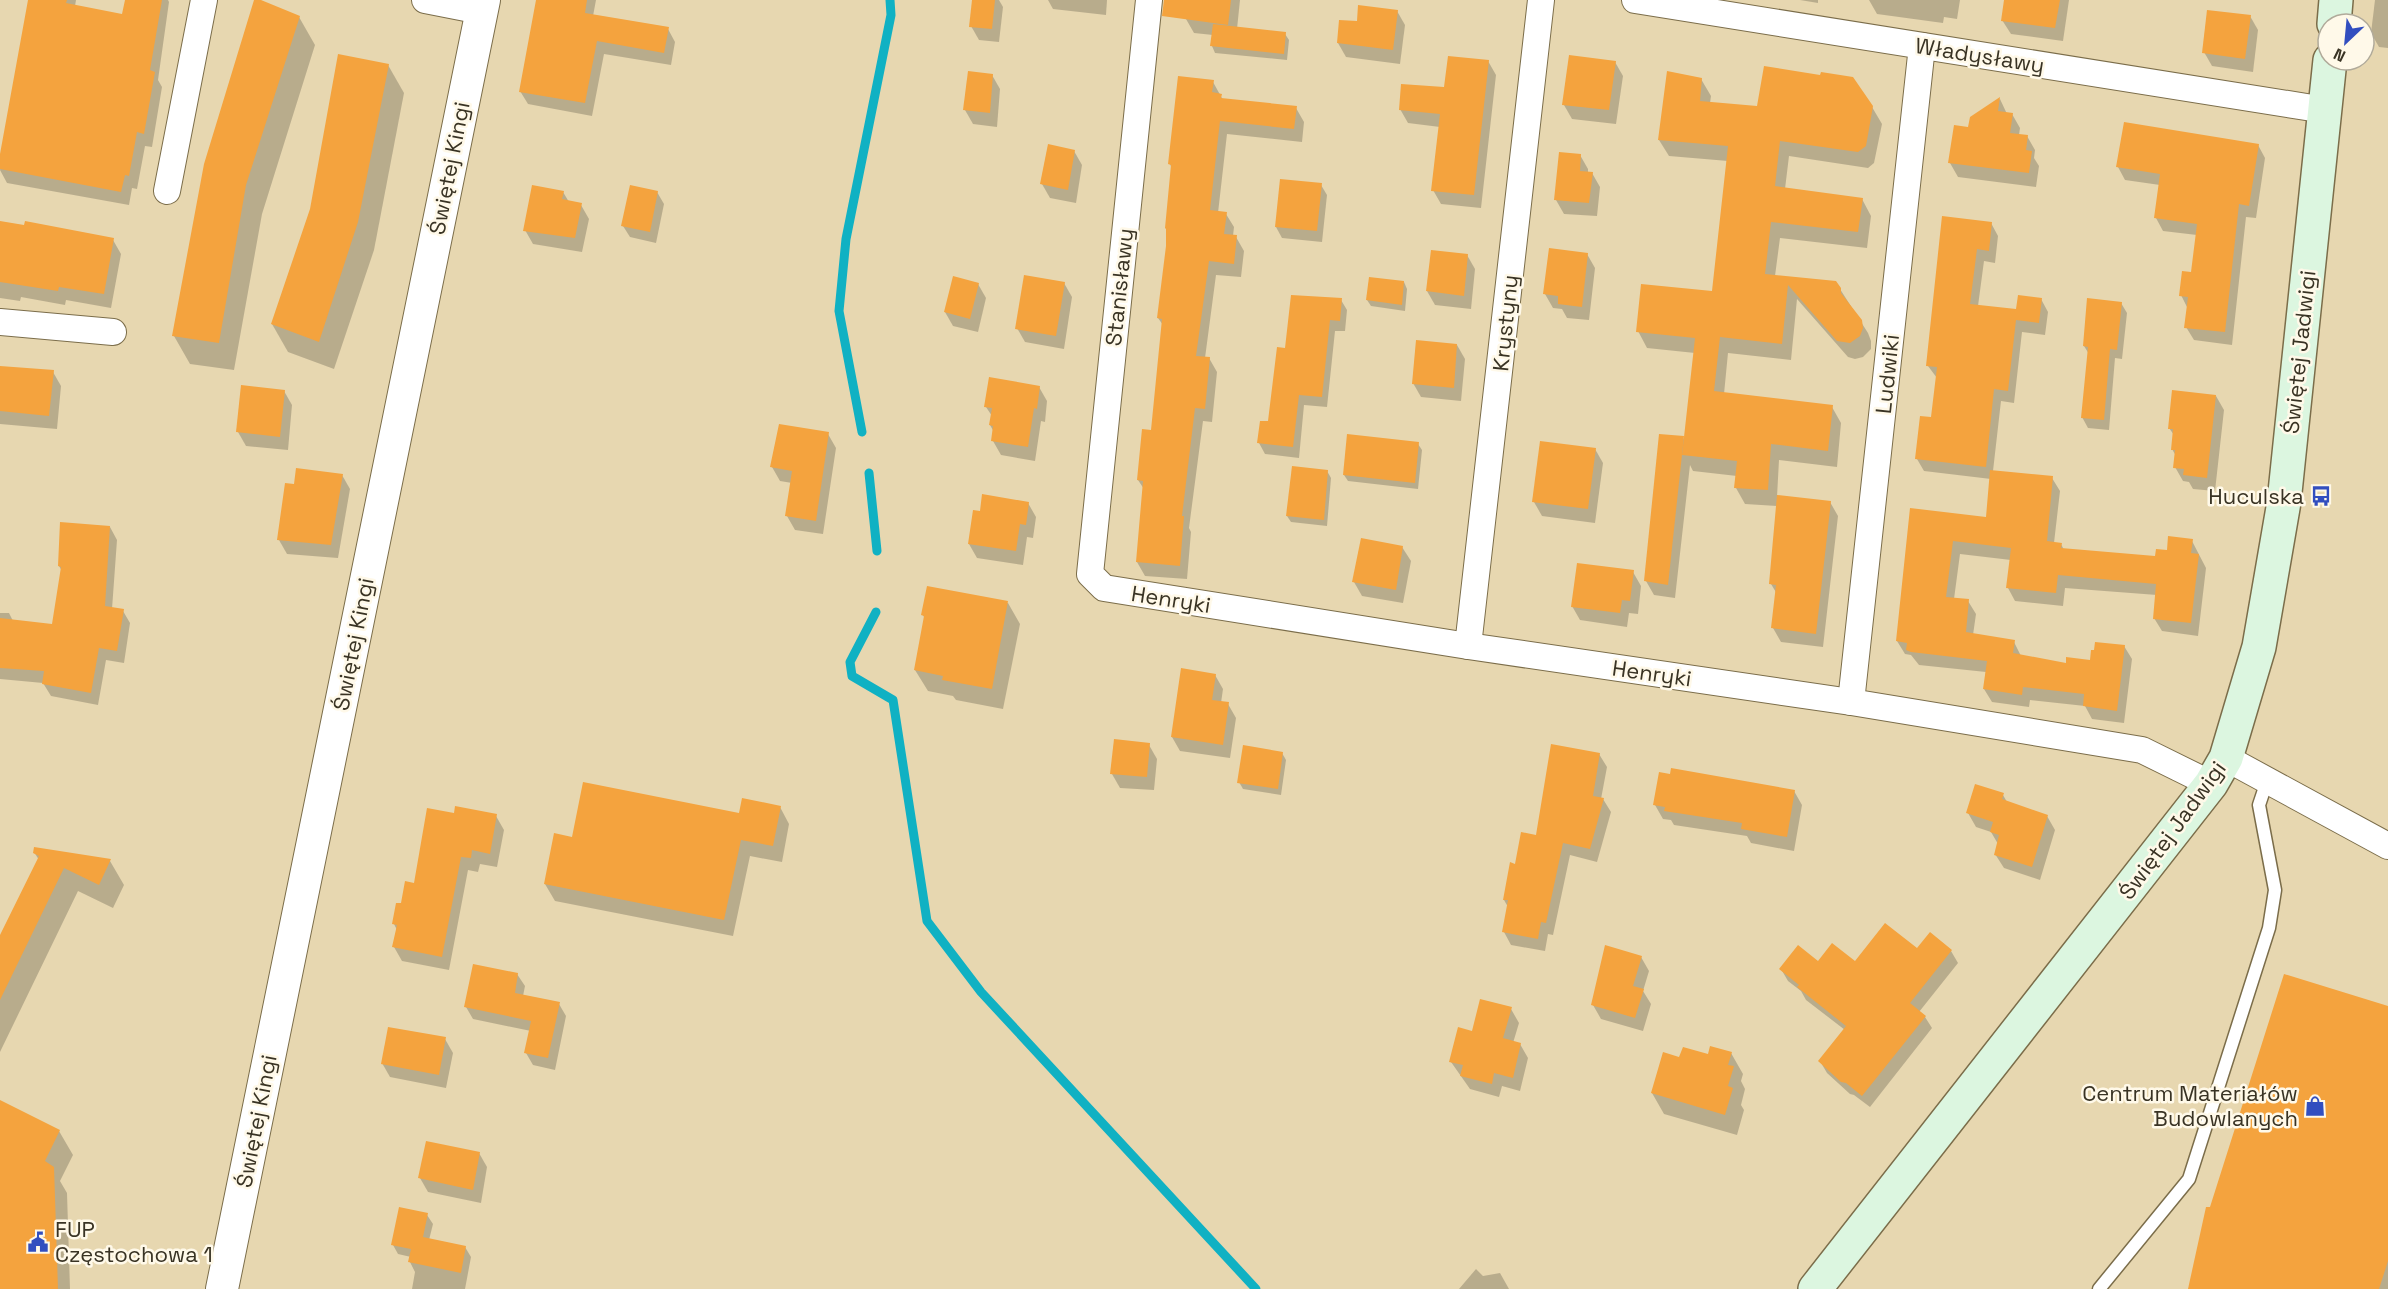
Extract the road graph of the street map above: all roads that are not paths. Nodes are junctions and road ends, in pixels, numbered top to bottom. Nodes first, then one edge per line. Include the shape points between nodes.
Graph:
1 (204, 0) edge
2 (424, 0) edge
3 (1149, 0) edge
4 (1541, 0) edge
5 (1635, 0) edge
6 (482, 5) edge
7 (1922, 46) junction
8 (2329, 72) edge
9 (2325, 110) junction
10 (167, 191) dead end
11 (0, 322) edge
12 (113, 332) dead end
13 (1090, 574) joint
14 (1468, 646) junction
15 (1851, 702) junction
16 (2218, 771) junction
17 (2267, 781) junction
18 (2388, 846) edge
19 (222, 1289) edge
20 (1815, 1289) edge
21 (2099, 1289) edge

1 - 10 street
2 - 6 street
3 - 13 street, Stanisławy
4 - 14 street, Krystyny
5 - 7 street, Władysławy
6 - 19 street, Świętej Kingi
7 - 9 street, Władysławy
7 - 15 street, Ludwiki
8 - 9 main road, Świętej Jadwigi
9 - 16 main road, Świętej Jadwigi via 2284,502 2259,647
11 - 12 street
13 - 14 street, Henryki via 1104,588
14 - 15 street, Henryki
15 - 16 street, Henryki via 2142,750
16 - 17 street
16 - 20 main road, Świętej Jadwigi
17 - 18 street
17 - 21 lane via 2259,805 2275,890 2269,928 2189,1179

